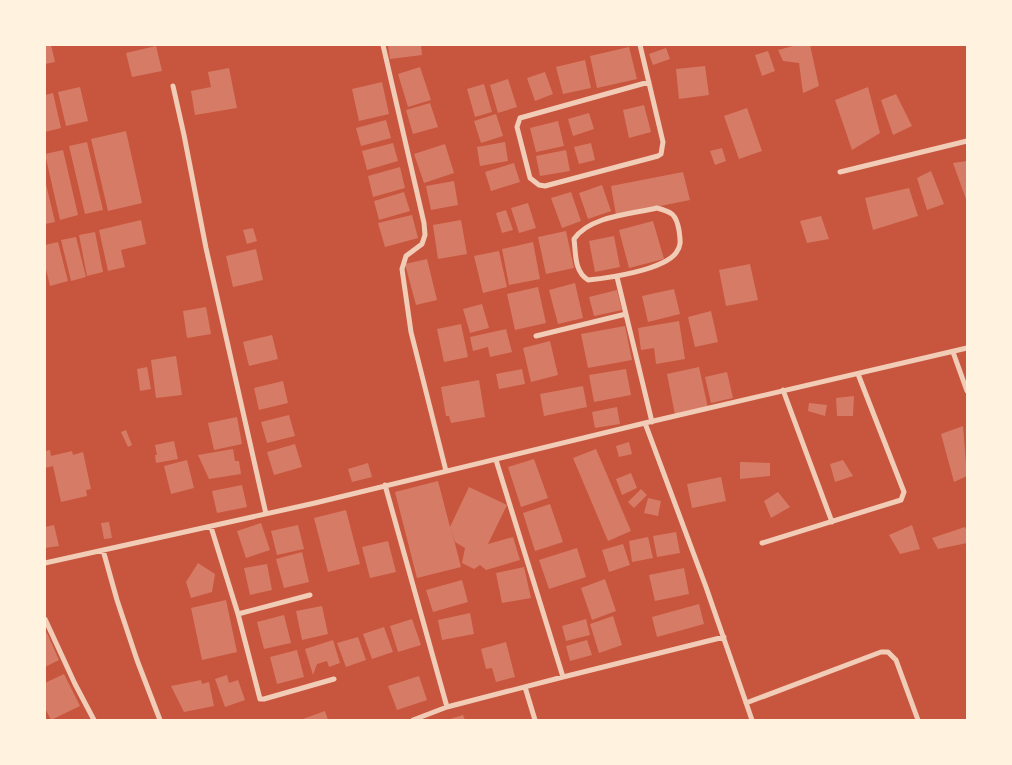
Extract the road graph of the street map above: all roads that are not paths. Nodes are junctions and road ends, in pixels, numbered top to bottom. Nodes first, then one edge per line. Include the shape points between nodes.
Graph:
1 (383, 45) edge
2 (640, 45) edge
3 (649, 82) junction
4 (173, 86) dead end
5 (967, 141) edge
6 (840, 172) dead end
7 (618, 277) junction
8 (626, 314) junction
9 (536, 336) dead end
10 (967, 348) edge
11 (953, 352) junction
12 (858, 374) junction
13 (783, 390) junction
14 (967, 391) edge
15 (652, 422) junction
16 (645, 423) junction
17 (496, 460) junction
18 (446, 471) junction
19 (385, 485) junction
20 (266, 514) junction
21 (832, 522) junction
22 (211, 527) junction
23 (762, 543) dead end
24 (103, 550) junction
25 (45, 563) edge
26 (310, 595) dead end
27 (238, 614) junction
28 (45, 619) edge
29 (724, 637) junction
30 (562, 677) junction
31 (334, 679) dead end
32 (525, 687) junction
33 (746, 703) junction
34 (446, 708) junction
35 (94, 720) edge
36 (160, 720) edge
37 (412, 720) edge
38 (535, 720) edge
39 (752, 720) edge
40 (918, 720) edge

1 - 18 street via 424,223 422,244 406,256 402,269 405,294
2 - 3 street
3 - 3 street via 663,142 661,154 545,186 530,178 517,127 520,118
4 - 20 street
5 - 6 street
7 - 7 street via 588,280 582,276 577,266 574,239 580,230 593,223 657,208 669,211 677,219 681,243 677,252 667,262
7 - 8 street
8 - 9 street
8 - 15 street
10 - 11 street
11 - 12 street
11 - 14 street
12 - 13 street
12 - 21 street via 904,497
13 - 15 street
13 - 21 street
15 - 16 street
16 - 17 street
16 - 29 street
17 - 18 street
17 - 30 street
18 - 19 street
19 - 20 street
19 - 34 street
20 - 22 street
21 - 23 street
22 - 24 street
22 - 27 street
24 - 25 street
24 - 36 street via 122,618
26 - 27 street
27 - 31 street via 260,699
28 - 35 street
29 - 30 street
29 - 33 street
30 - 32 street
32 - 34 street
32 - 38 street
33 - 39 street
33 - 40 street via 888,652 896,660
34 - 37 street

